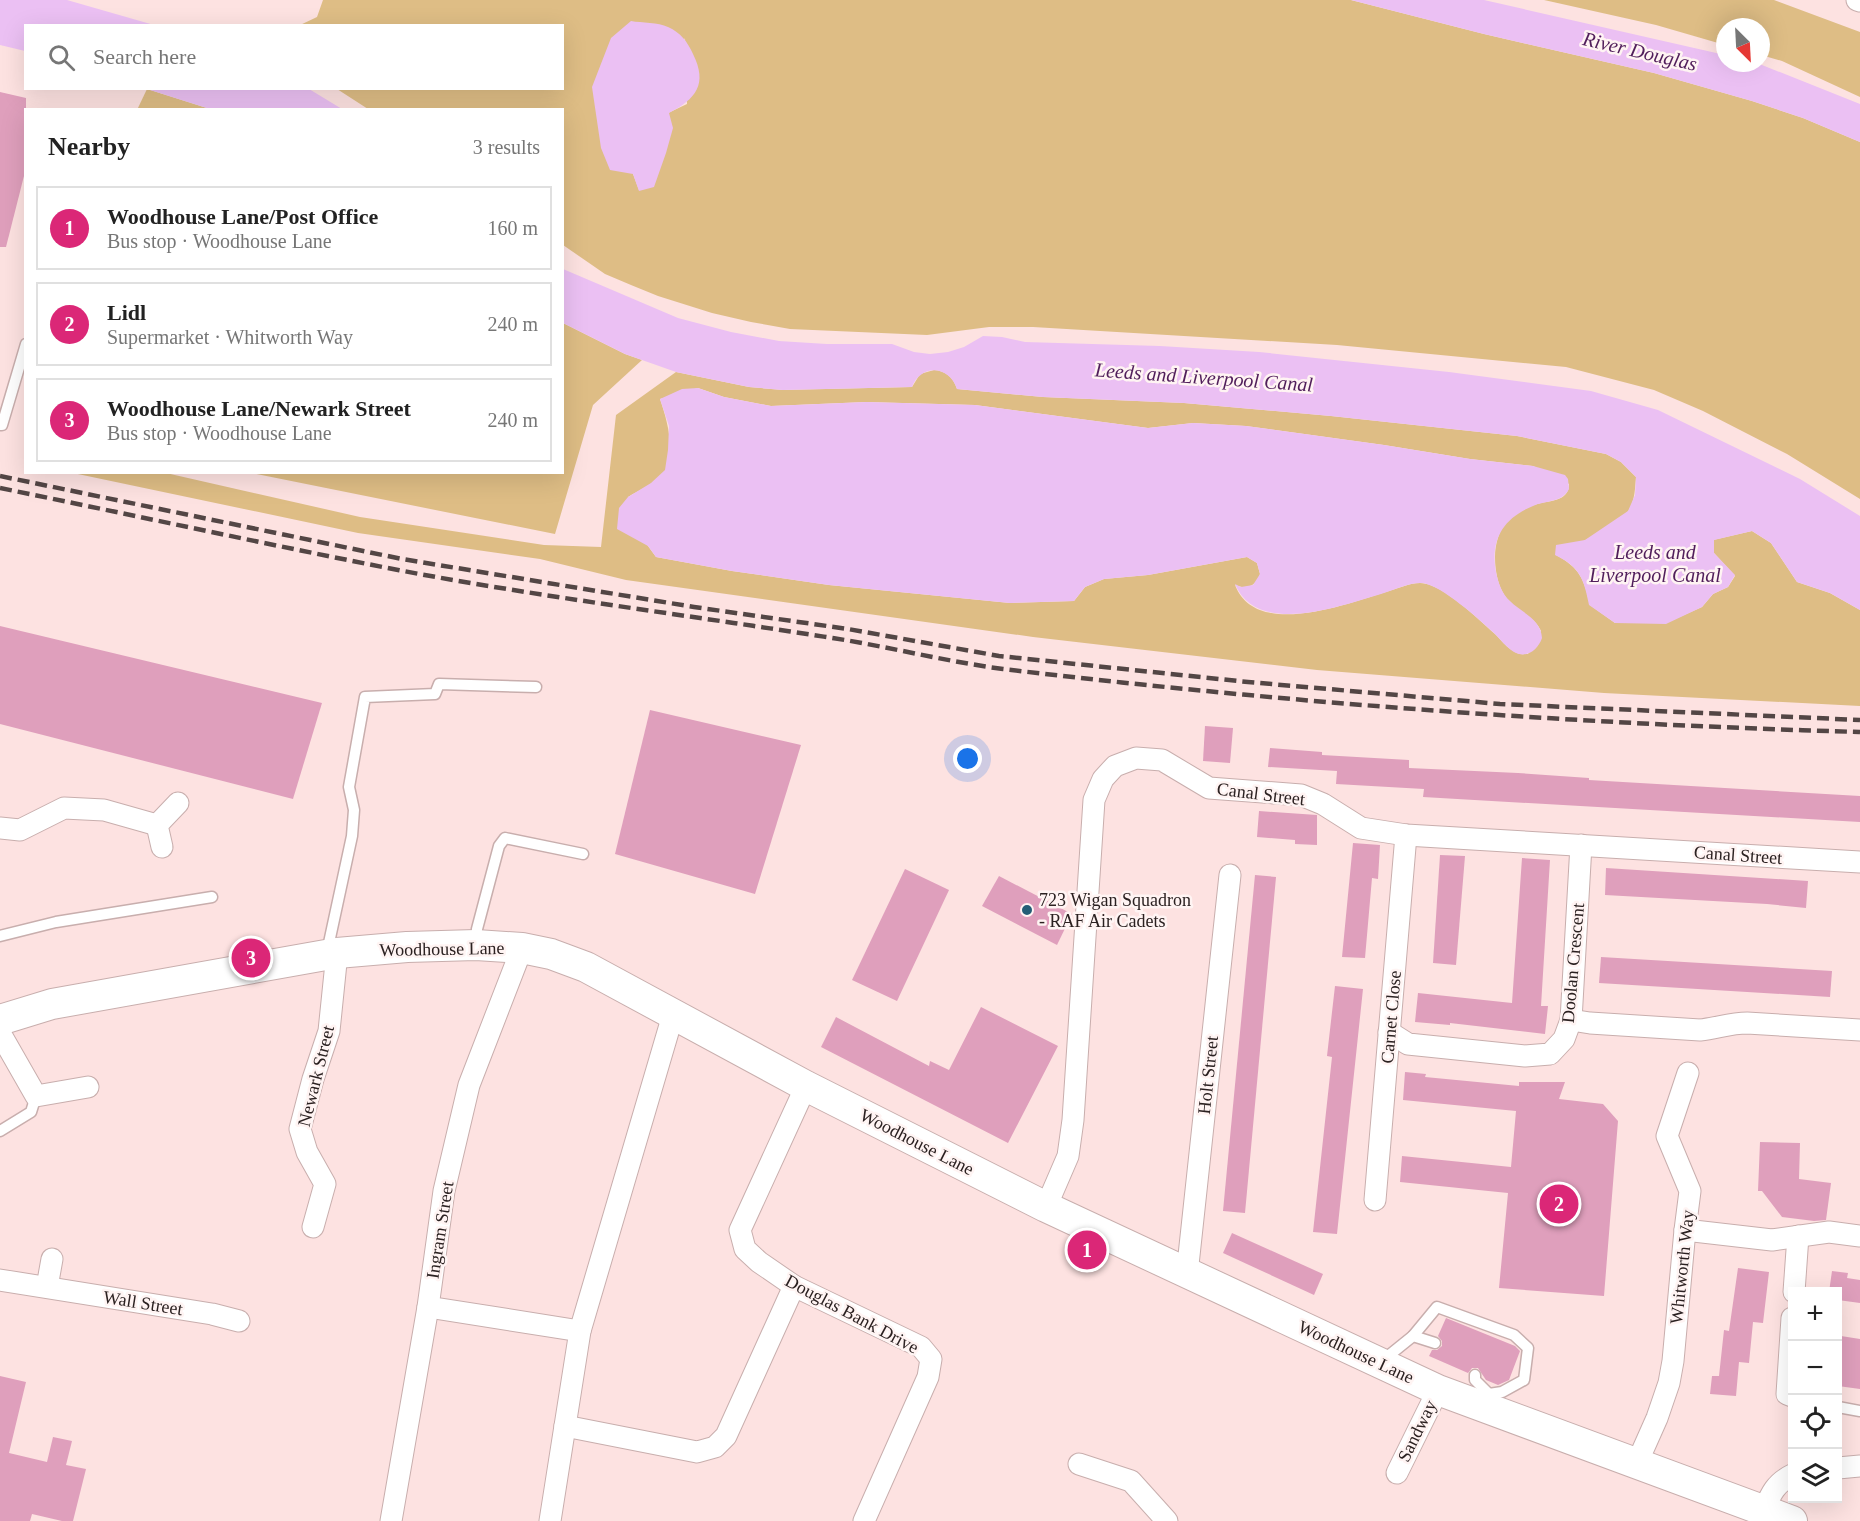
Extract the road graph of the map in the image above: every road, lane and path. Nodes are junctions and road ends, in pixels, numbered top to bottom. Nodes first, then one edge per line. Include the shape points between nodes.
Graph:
1 (24, 351) edge
2 (0, 425) edge
3 (536, 687) dead end
4 (178, 803) dead end
5 (157, 825) junction
6 (0, 828) edge
7 (1406, 835) junction
8 (1581, 845) junction
9 (162, 847) dead end
10 (583, 854) dead end
11 (1860, 862) edge
12 (1230, 875) dead end
13 (212, 897) dead end
14 (0, 936) edge
15 (476, 945) junction
16 (522, 948) junction
17 (332, 955) junction
18 (673, 1015) junction
19 (0, 1020) edge
20 (1571, 1020) junction
21 (1860, 1030) edge
22 (1389, 1032) junction
23 (0, 1033) edge
24 (1688, 1073) dead end
25 (806, 1086) junction
26 (88, 1087) dead end
27 (36, 1096) junction
28 (0, 1131) edge
29 (1375, 1200) dead end
30 (1046, 1207) junction
31 (313, 1227) dead end
32 (1684, 1230) junction
33 (1798, 1236) junction
34 (1860, 1236) edge
35 (52, 1259) dead end
36 (1187, 1274) junction
37 (0, 1280) edge
38 (794, 1286) junction
39 (48, 1287) junction
40 (1794, 1287) edge
41 (428, 1307) junction
42 (239, 1321) dead end
43 (580, 1331) junction
44 (1413, 1336) junction
45 (1790, 1341) edge
46 (1435, 1343) dead end
47 (1380, 1363) junction
48 (1475, 1375) dead end
49 (1438, 1390) junction
50 (1790, 1395) edge
51 (1486, 1400) junction
52 (1842, 1408) edge
53 (1860, 1410) edge
54 (565, 1426) junction
55 (1637, 1462) junction
56 (1079, 1464) dead end
57 (1860, 1466) edge
58 (1842, 1468) edge
59 (1397, 1473) dead end
60 (1788, 1477) edge
61 (1764, 1510) junction
62 (391, 1521) edge
63 (550, 1521) edge
64 (864, 1521) edge
65 (1167, 1521) edge
66 (1792, 1521) edge

1 - 2 lane
3 - 17 lane via 439,684 435,694 365,697 350,787 354,810 352,836
4 - 5 street
5 - 6 street via 104,810 64,808 20,830
5 - 9 street
7 - 8 street, Canal Street
7 - 22 street, Carnet Close
7 - 30 street, Canal Street via 1361,828 1301,795 1209,788 1162,760 1136,758 1115,766 1103,778 1094,800 1071,1138 1068,1156
8 - 11 street, Canal Street
8 - 20 street, Doolan Crescent
10 - 15 lane via 505,838 499,846
12 - 36 street, Holt Street
13 - 14 lane via 56,922
15 - 16 main road, Woodhouse Lane
15 - 17 main road, Woodhouse Lane
16 - 18 main road, Woodhouse Lane via 586,968
16 - 41 street, Ingram Street via 469,1085 444,1191
17 - 19 main road, Woodhouse Lane via 52,1004
17 - 31 street, Newark Street via 329,1031 300,1129 307,1152 325,1184
18 - 25 main road, Woodhouse Lane
18 - 43 street
20 - 21 street via 1700,1030 1747,1023
20 - 22 street, Doolan Crescent via 1564,1039 1550,1054 1525,1056 1408,1044
22 - 29 street, Carnet Close
23 - 27 street
24 - 32 street, Whitworth Way via 1667,1136 1690,1191
25 - 30 main road, Woodhouse Lane
25 - 38 street, Douglas Bank Drive via 740,1230 745,1249
26 - 27 street
27 - 28 lane via 31,1112
30 - 36 main road, Woodhouse Lane
32 - 33 street via 1772,1240
32 - 55 street, Whitworth Way via 1669,1383
33 - 34 street via 1829,1232
33 - 40 street
35 - 39 street
36 - 47 main road, Woodhouse Lane
37 - 39 street, Wall Street
38 - 54 street via 726,1436 715,1447 697,1452
38 - 64 street, Douglas Bank Drive via 921,1347 931,1359 928,1377
39 - 42 street, Wall Street
41 - 43 street
41 - 62 street, Ingram Street
43 - 54 street
44 - 46 lane
44 - 47 lane
44 - 51 lane via 1437,1307 1514,1335 1528,1348 1524,1380
45 - 50 street
47 - 49 main road, Woodhouse Lane
48 - 51 lane
49 - 51 main road, Woodhouse Lane
49 - 59 street, Sandway
51 - 55 main road, Woodhouse Lane
52 - 53 lane
54 - 63 street
55 - 61 main road, Woodhouse Lane
56 - 65 street via 1131,1481
57 - 58 street
60 - 61 street via 1773,1490
61 - 66 main road, Woodhouse Lane

